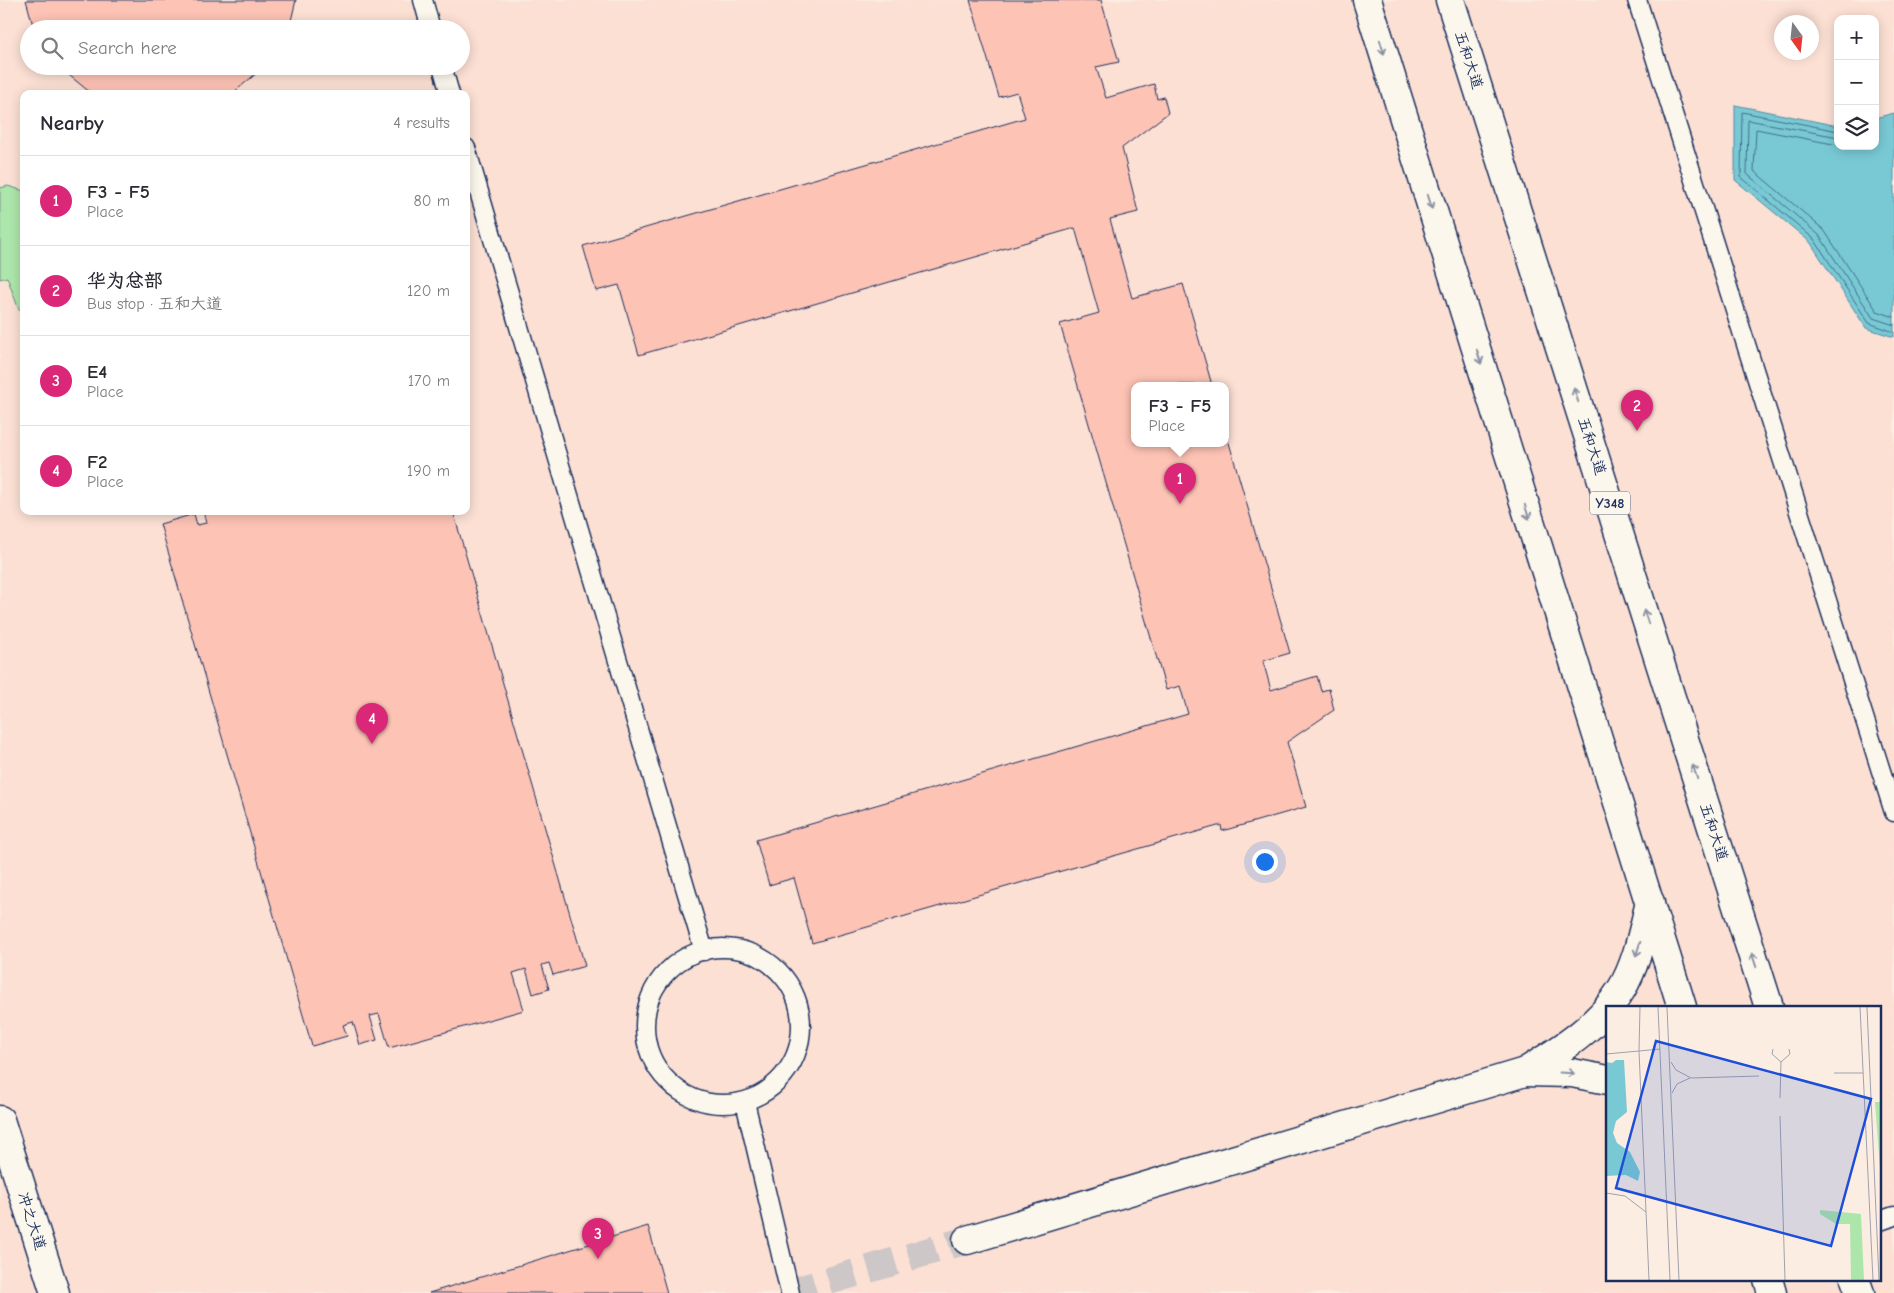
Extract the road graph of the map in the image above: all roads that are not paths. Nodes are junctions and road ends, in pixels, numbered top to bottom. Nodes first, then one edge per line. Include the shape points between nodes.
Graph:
1 (422, 0) edge
2 (1367, 0) edge
3 (1450, 0) edge
4 (1637, 0) edge
5 (428, 20) edge
6 (445, 75) edge
7 (449, 90) edge
8 (470, 161) edge
9 (1894, 812) edge
10 (1650, 902) junction
11 (704, 951) junction
12 (1608, 1006) edge
13 (1682, 1006) edge
14 (1769, 1006) edge
15 (1606, 1009) edge
16 (1525, 1072) junction
17 (1606, 1080) edge
18 (745, 1102) junction
19 (0, 1120) edge
20 (1894, 1216) edge
21 (1882, 1220) edge
22 (967, 1240) tunnel mouth
23 (1768, 1280) edge
24 (1855, 1280) edge
25 (55, 1293) edge
26 (790, 1293) edge
27 (1772, 1293) edge
28 (1860, 1293) edge

1 - 5 lane
2 -> 10 main road
14 -> 3 main road, 五和大道 / Y348
4 - 9 lane
6 - 7 lane
8 - 11 lane
10 -> 12 main road via 1638,950 1621,990
10 - 13 main road
11 - 18 lane via 714,948 744,950 771,963 791,985 802,1014 801,1042 790,1069 770,1089
11 - 18 lane via 685,957 662,976 646,1007 645,1041 658,1072 683,1095 716,1105
15 -> 16 main road via 1566,1046
16 -> 17 main road via 1572,1073
16 - 22 main road
18 - 26 lane
19 - 25 main road, 冲之大道
20 - 21 lane
23 - 27 main road
24 - 28 main road

